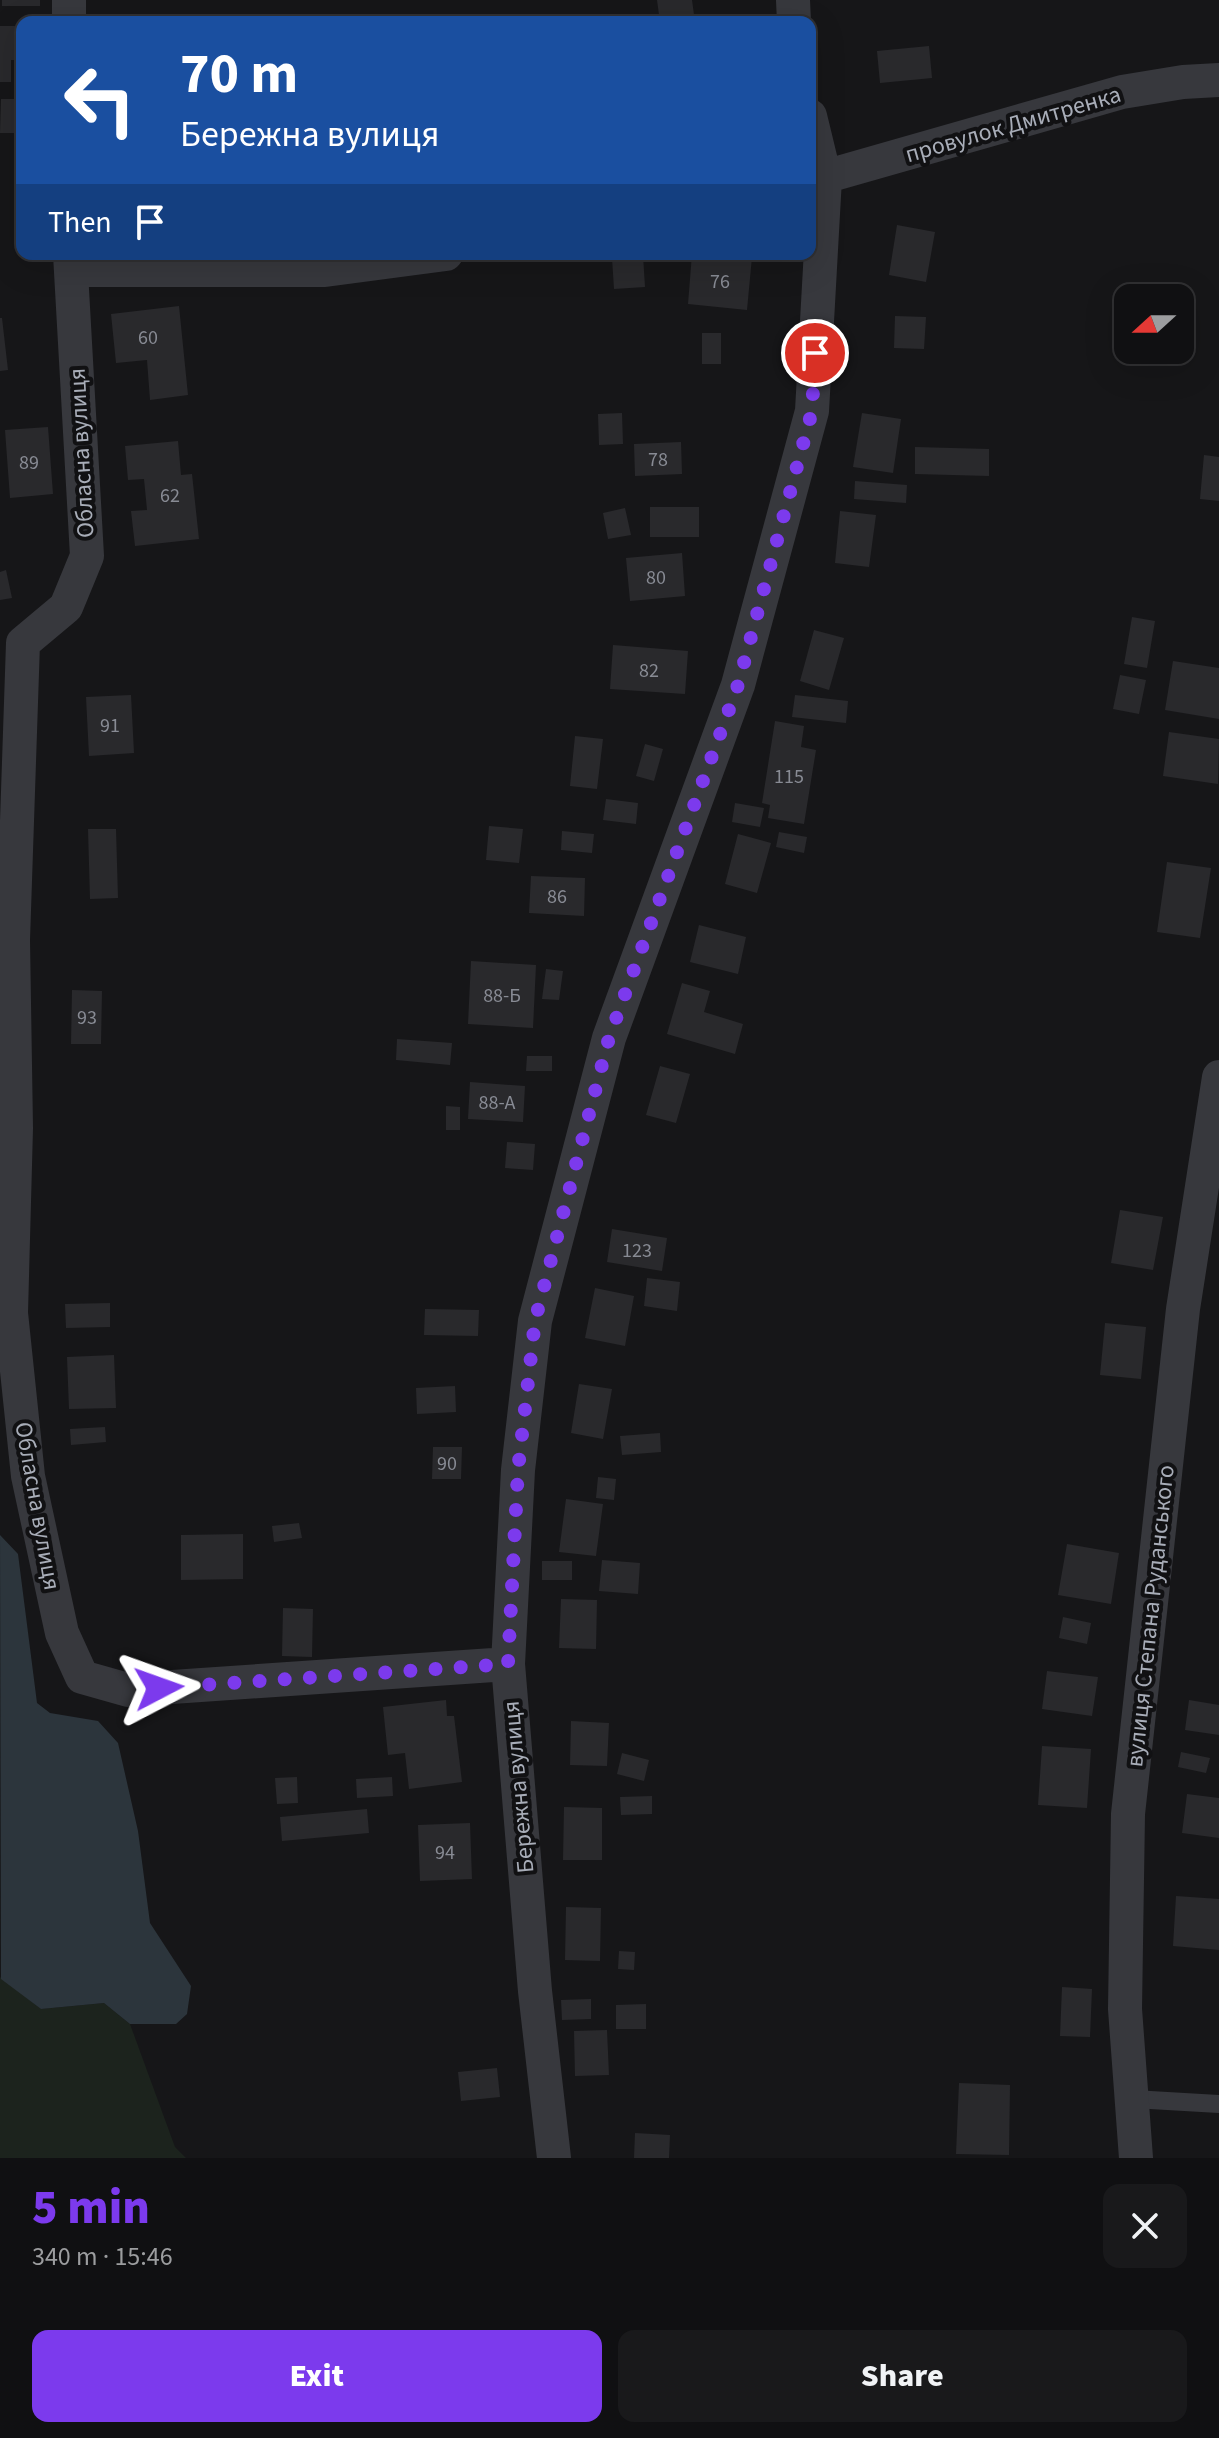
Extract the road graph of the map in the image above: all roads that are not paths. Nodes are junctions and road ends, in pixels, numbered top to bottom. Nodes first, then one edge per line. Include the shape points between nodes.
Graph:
1 (1219, 80) edge
2 (818, 180) edge
3 (816, 257) edge
4 (401, 260) edge
5 (816, 260) edge
6 (71, 262) edge
7 (1219, 1077) edge
8 (508, 1664) junction
9 (1133, 2099) junction
10 (1219, 2104) edge
11 (554, 2158) edge
12 (1136, 2158) edge

1 - 2 street, провулок Дмитренка via 1122,92
2 - 3 street, Бережна вулиця
4 - 6 street via 325,270
5 - 8 street, Бережна вулиця via 812,411 738,685 609,1038 535,1321 518,1470
6 - 8 street, Обласна вулиця via 87,556 66,607 23,643 13,940 16,1128 11,1313 28,1476 62,1633 82,1677 128,1690
7 - 9 street, вулиця Степана Руданського via 1183,1309 1128,1814 1125,2009
8 - 11 street, Бережна вулиця
9 - 10 lane
9 - 12 street, вулиця Степана Руданського

